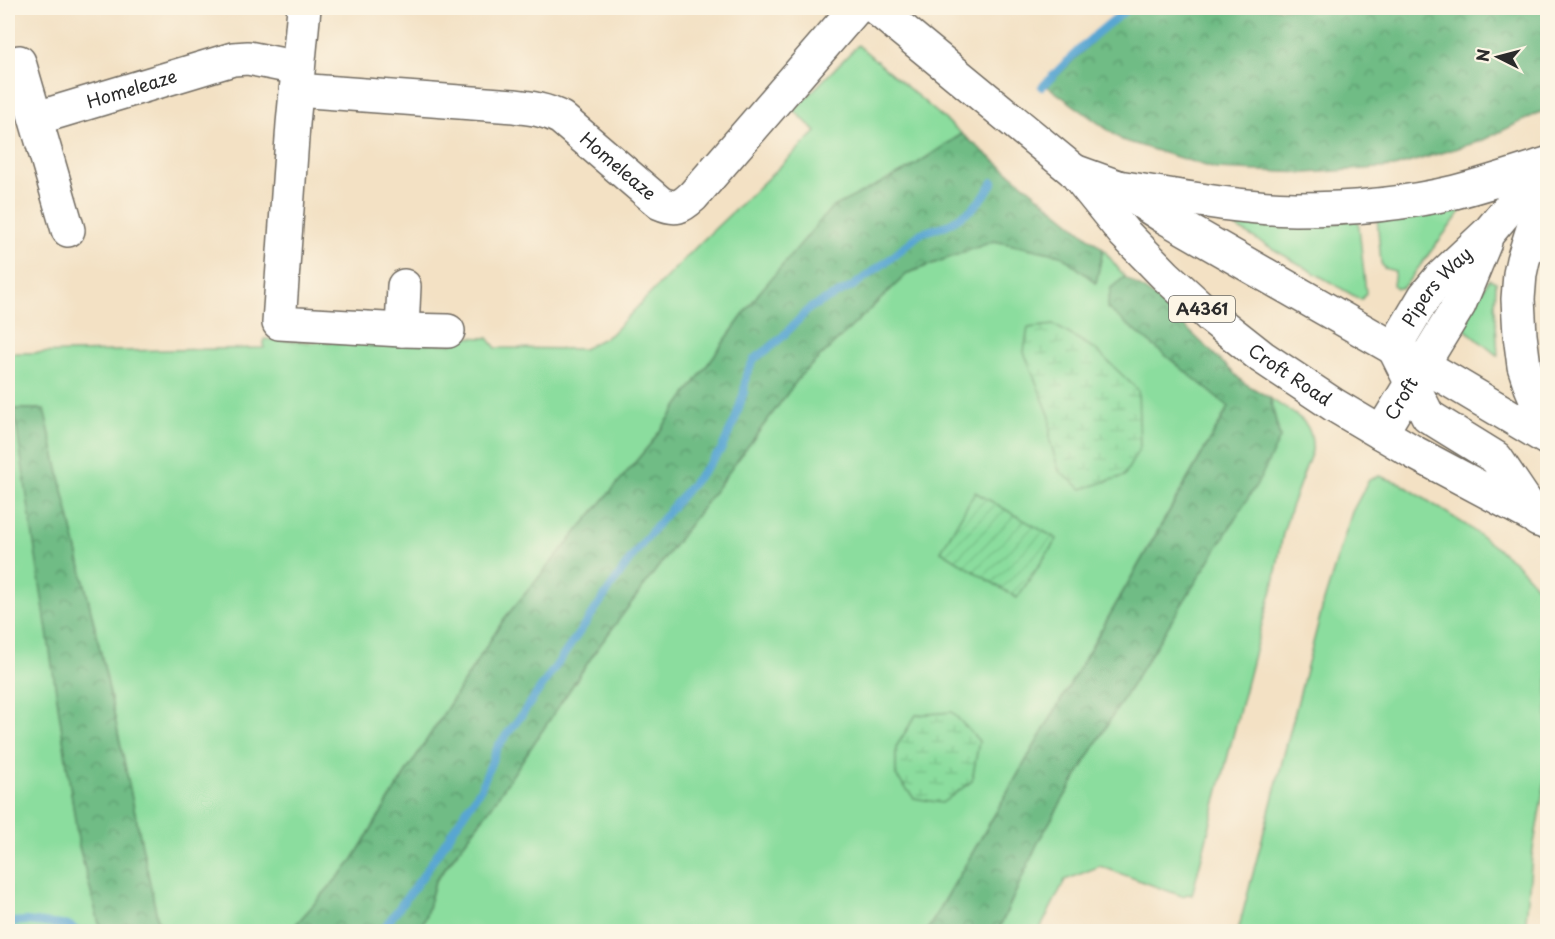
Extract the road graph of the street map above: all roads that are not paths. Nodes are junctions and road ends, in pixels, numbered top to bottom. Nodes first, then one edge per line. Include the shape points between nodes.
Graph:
1 (304, 8) edge
2 (856, 8) edge
3 (876, 8) edge
4 (19, 62) dead end
5 (297, 79) junction
6 (37, 118) junction
7 (1548, 166) edge
8 (1074, 171) junction
9 (1548, 183) edge
10 (1118, 187) junction
11 (68, 230) dead end
12 (1489, 232) junction
13 (404, 286) dead end
14 (402, 330) junction
15 (448, 331) dead end
16 (1394, 348) junction
17 (1418, 375) junction
18 (1548, 427) edge
19 (1381, 433) junction
20 (1548, 439) edge
21 (1543, 522) edge

1 - 5 main road
2 - 5 main road, Homeleaze via 693,196 675,207 660,203 551,113
3 - 8 main road, Croft Road / A4361
4 - 6 main road
5 - 6 main road, Homeleaze via 249,58 233,59
5 - 14 main road via 279,322
6 - 11 main road
7 - 10 main road via 1444,194 1331,208 1253,206
7 - 12 main road, Pipers Way
8 - 10 main road, Croft Road / A4361
8 - 19 main road, Croft Road / A4361 via 1125,234 1210,316 1273,365
9 - 18 main road via 1523,260 1518,299 1524,366
10 - 16 main road, Croft Road / A4361
12 - 16 main road, Pipers Way via 1425,296
12 - 17 main road, Pipers Way via 1459,305
13 - 14 main road
14 - 15 main road
16 - 17 main road, Croft Road / A4361
17 - 19 main road, Croft
17 - 20 main road, Croft Road / A4361
17 - 21 main road via 1430,418 1496,458
19 - 21 main road, Croft Road / A4361

